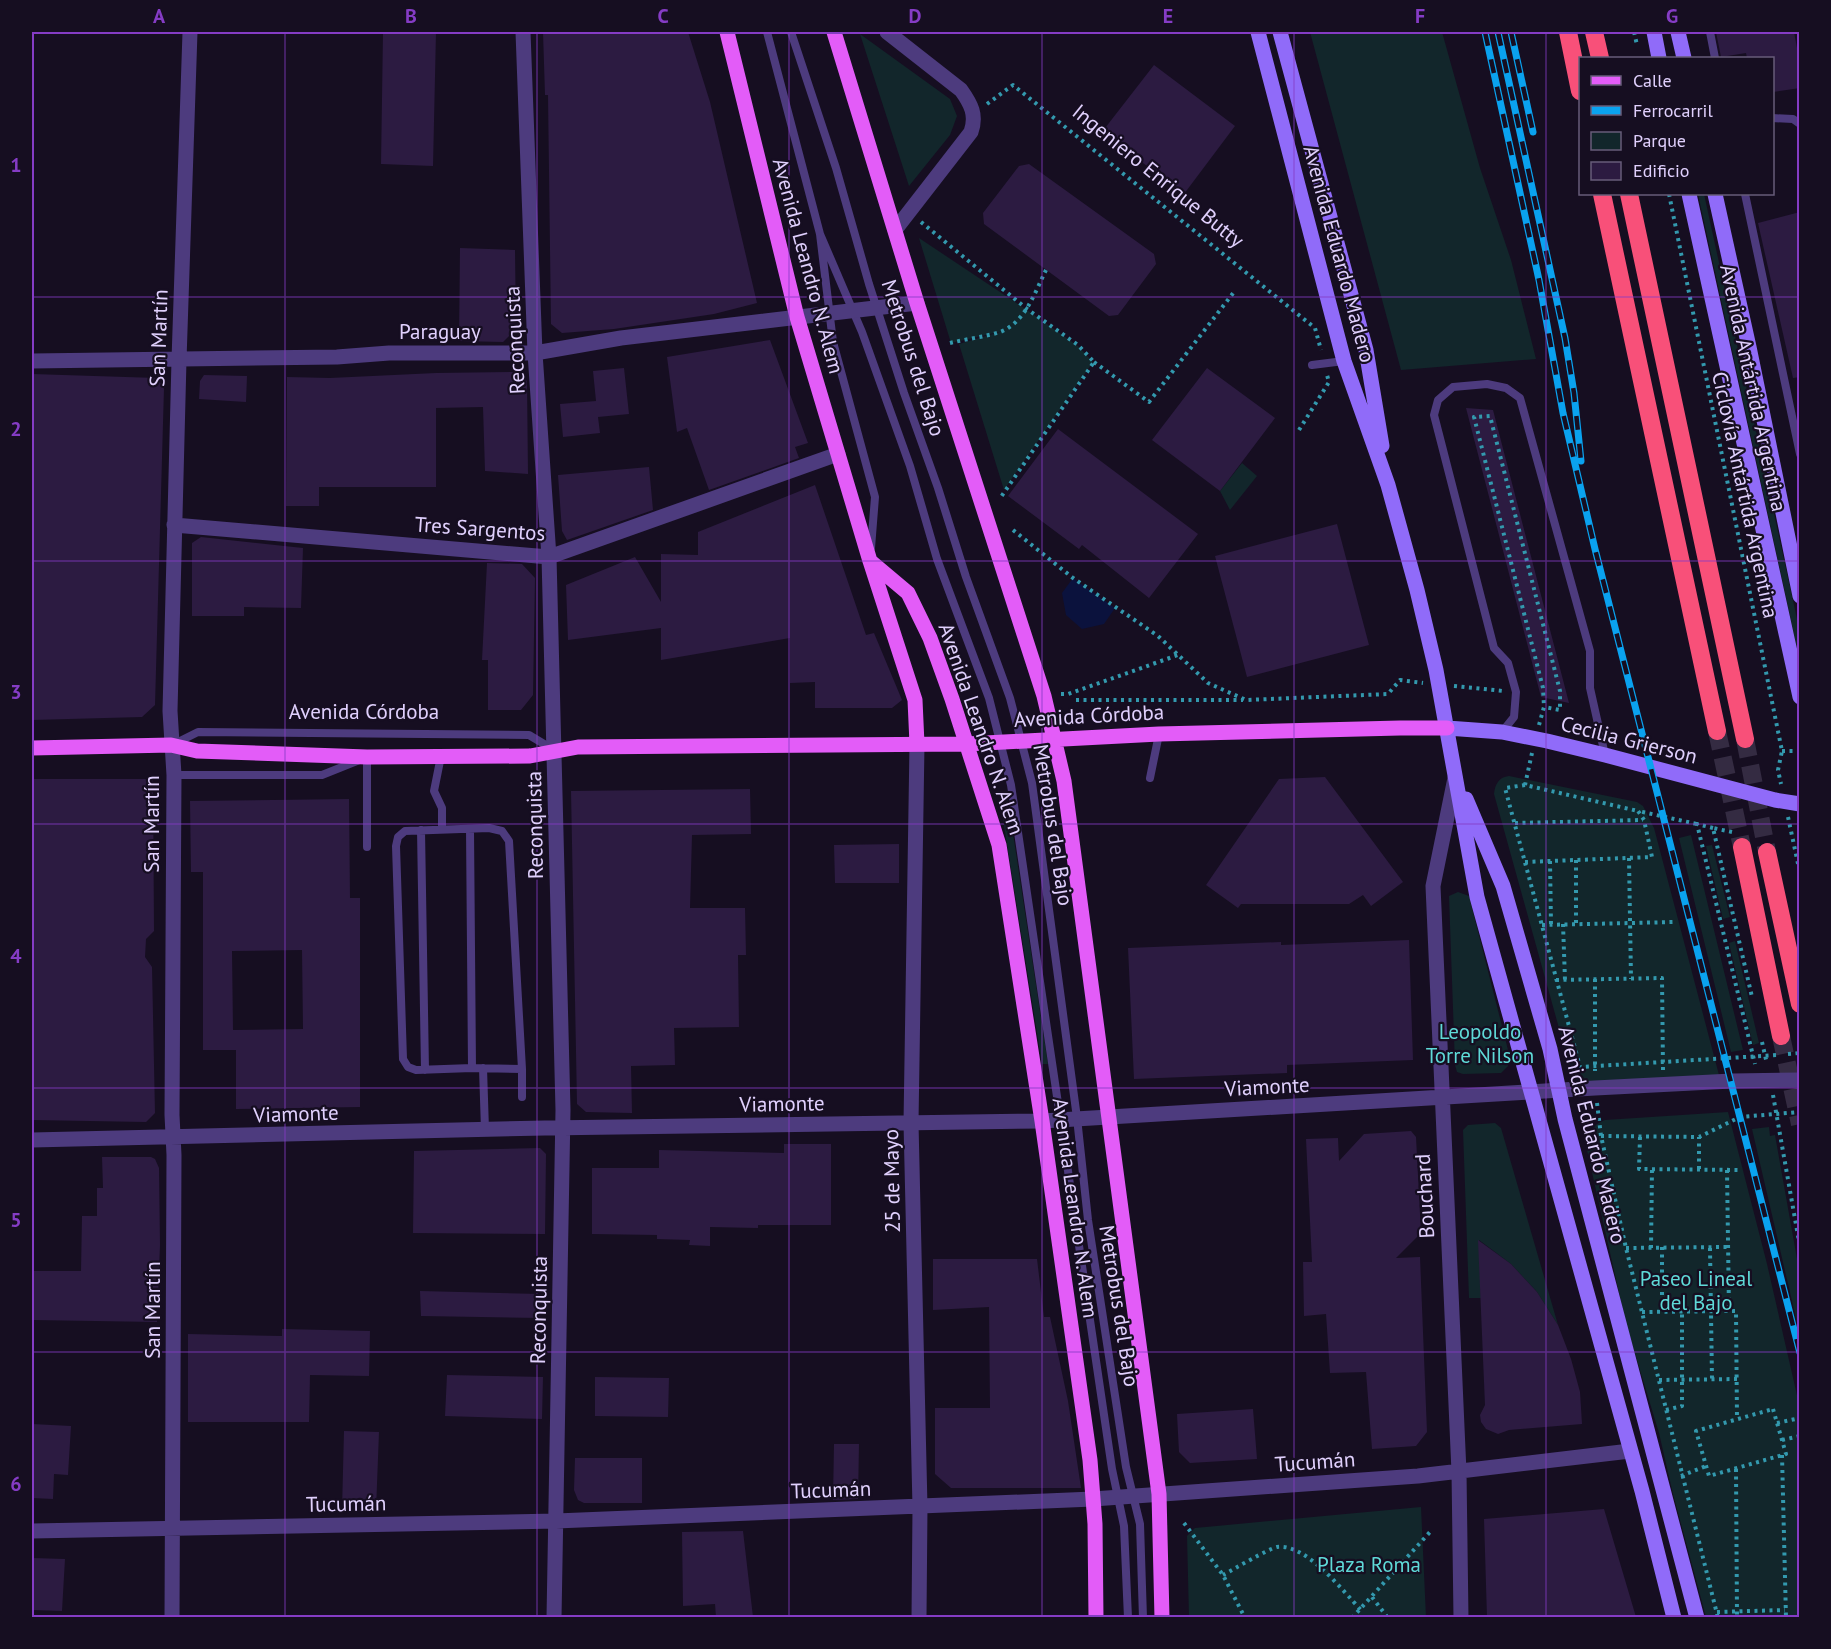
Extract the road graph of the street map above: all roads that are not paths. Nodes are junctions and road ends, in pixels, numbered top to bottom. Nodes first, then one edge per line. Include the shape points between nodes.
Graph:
1 (190, 32) edge
2 (523, 32) edge
3 (727, 32) edge
4 (767, 32) edge
5 (792, 32) edge
6 (834, 32) edge
7 (887, 32) edge
8 (1258, 32) edge
9 (1280, 32) edge
10 (1568, 32) edge
11 (1594, 32) edge
12 (1653, 32) edge
13 (1678, 32) edge
14 (1710, 32) edge
15 (1600, 57) edge
16 (1659, 57) edge
17 (1684, 57) edge
18 (1715, 57) edge
19 (1579, 82) edge
20 (1774, 118) edge
21 (1800, 124) edge
22 (1602, 195) edge
23 (1629, 195) edge
24 (1689, 195) edge
25 (1714, 195) edge
26 (1745, 195) edge
27 (895, 230) junction
28 (820, 234) junction
29 (917, 303) junction
30 (877, 308) junction
31 (852, 310) junction
32 (830, 313) junction
33 (797, 317) junction
34 (535, 352) junction
35 (178, 360) junction
36 (32, 361) edge
37 (1344, 361) junction
38 (1312, 365) dead end
39 (838, 454) junction
40 (1800, 454) edge
41 (1389, 485) junction
42 (174, 525) junction
43 (549, 557) junction
44 (870, 561) junction
45 (1800, 596) edge
46 (1800, 697) edge
47 (1447, 729) junction
48 (1717, 731) tunnel mouth
49 (1502, 732) junction
50 (1159, 734) junction
51 (1055, 738) junction
52 (1745, 739) tunnel mouth
53 (1022, 741) junction
54 (1001, 742) junction
55 (917, 744) junction
56 (966, 744) junction
57 (171, 745) junction
58 (32, 748) edge
59 (555, 751) junction
60 (1605, 755) junction
61 (441, 756) junction
62 (367, 757) junction
63 (174, 775) junction
64 (1455, 775) junction
65 (1150, 778) dead end
66 (1792, 803) edge
67 (442, 829) junction
68 (470, 829) junction
69 (421, 830) junction
70 (367, 847) dead end
71 (1742, 847) tunnel mouth
72 (1767, 852) tunnel mouth
73 (1800, 1004) edge
74 (1781, 1036) tunnel mouth
75 (472, 1068) junction
76 (483, 1068) junction
77 (522, 1069) junction
78 (425, 1070) junction
79 (1800, 1080) edge
80 (1559, 1090) junction
81 (1532, 1093) junction
82 (522, 1097) dead end
83 (1441, 1099) junction
84 (1108, 1117) junction
85 (1077, 1118) junction
86 (1060, 1119) junction
87 (1042, 1121) junction
88 (911, 1123) junction
89 (563, 1128) junction
90 (485, 1130) junction
91 (173, 1138) junction
92 (32, 1140) edge
93 (1630, 1451) junction
94 (1459, 1472) junction
95 (1159, 1494) junction
96 (1126, 1497) junction
97 (1094, 1499) junction
98 (920, 1507) junction
99 (556, 1521) junction
100 (172, 1529) junction
101 (32, 1531) edge
102 (172, 1617) edge
103 (554, 1617) edge
104 (920, 1617) edge
105 (1096, 1617) edge
106 (1128, 1617) edge
107 (1143, 1617) edge
108 (1162, 1617) edge
109 (1461, 1617) edge
110 (1674, 1617) edge
111 (1697, 1617) edge

1 - 35 street, San Martín
2 - 34 street, Reconquista
3 - 33 main road, Avenida Leandro N. Alem
4 - 28 lane, Metrobus del Bajo
5 - 30 lane, Metrobus del Bajo
6 - 27 main road
7 - 27 street via 961,90 974,113 971,132
8 - 37 main road, Avenida Eduardo Madero
9 - 41 main road, Avenida Eduardo Madero via 1366,350
10 - 19 highway
11 - 15 highway
12 - 16 main road
13 - 17 main road
14 - 18 lane
20 - 21 lane via 1793,119
22 - 48 highway
23 - 52 highway
24 - 46 main road, Avenida Antártida Argentina
25 - 45 main road, Avenida Antártida Argentina
26 - 40 lane
27 - 29 main road
28 - 31 lane, Metrobus del Bajo
28 - 32 lane, Metrobus del Bajo
29 - 30 street, Paraguay
29 - 51 main road
30 - 31 street, Paraguay
30 - 53 lane, Metrobus del Bajo
31 - 32 street, Paraguay
31 - 54 lane, Metrobus del Bajo via 910,466 937,559
32 - 33 street, Paraguay
32 - 44 lane, Metrobus del Bajo via 833,342 875,496
33 - 34 street, Paraguay
33 - 39 main road, Avenida Leandro N. Alem
34 - 35 street, Paraguay via 389,352 337,357
34 - 43 street, Reconquista
35 - 36 street, Paraguay
35 - 42 street, San Martín
37 - 38 lane
37 - 41 main road, Avenida Eduardo Madero
39 - 43 street, Tres Sargentos
39 - 44 main road, Avenida Leandro N. Alem
41 - 47 main road, Avenida Eduardo Madero
42 - 43 street, Tres Sargentos
42 - 57 street, San Martín
43 - 59 street, Reconquista
44 - 55 main road via 915,700
44 - 56 main road, Avenida Leandro N. Alem via 908,593 930,638
47 - 49 main road, Cecilia Grierson
47 - 50 main road, Avenida Córdoba
47 - 64 main road, Avenida Eduardo Madero
49 - 60 main road, Cecilia Grierson
49 - 60 lane via 1514,717 1516,692 1508,663 1494,648 1434,415 1438,400 1453,387 1487,384 1506,388 1520,398 1590,651 1590,688
50 - 51 main road, Avenida Córdoba
50 - 65 lane
51 - 53 main road, Avenida Córdoba
51 - 84 main road
53 - 54 main road, Avenida Córdoba
53 - 85 lane, Metrobus del Bajo via 1032,783
54 - 56 main road, Avenida Córdoba
54 - 86 lane, Metrobus del Bajo via 1011,785
55 - 56 main road, Avenida Córdoba
55 - 59 main road, Avenida Córdoba via 578,747
55 - 88 street, 25 de Mayo
56 - 87 main road, Avenida Leandro N. Alem via 999,845
57 - 58 main road, Avenida Córdoba
57 - 59 lane, Avenida Córdoba via 198,732 451,733 529,735
57 - 62 main road, Avenida Córdoba via 197,750
57 - 63 street, San Martín
59 - 61 main road, Avenida Córdoba via 530,756
59 - 89 street, Reconquista
60 - 66 main road, Cecilia Grierson
61 - 62 main road, Avenida Córdoba
61 - 67 lane via 434,791 442,808
62 - 63 lane via 322,775
62 - 70 lane
63 - 91 street, San Martín
64 - 80 main road, Avenida Eduardo Madero via 1503,886
64 - 81 main road, Avenida Eduardo Madero via 1477,897
64 - 83 street, Bouchard via 1433,885
67 - 68 lane
67 - 69 lane
68 - 75 lane
68 - 77 lane via 502,831 509,841
69 - 78 lane
69 - 78 lane via 405,831 396,846 403,1059 408,1067
71 - 74 highway
72 - 73 highway
75 - 76 lane
75 - 78 lane
76 - 77 lane
76 - 90 lane
77 - 82 lane
79 - 80 street, Viamonte
80 - 81 street, Viamonte
80 - 111 main road, Avenida Eduardo Madero
81 - 83 street, Viamonte
81 - 93 main road, Avenida Eduardo Madero
83 - 84 street, Viamonte
83 - 94 street, Bouchard
84 - 85 street, Viamonte
84 - 95 main road
85 - 86 street, Viamonte
85 - 96 lane, Metrobus del Bajo via 1088,1220 1126,1467
86 - 87 street, Viamonte
86 - 96 lane, Metrobus del Bajo via 1112,1469
87 - 88 street, Viamonte
87 - 97 main road, Avenida Leandro N. Alem
88 - 89 street, Viamonte
88 - 98 street, 25 de Mayo
89 - 90 street, Viamonte
89 - 99 street, Reconquista
90 - 91 street, Viamonte
91 - 92 street, Viamonte
91 - 100 street, San Martín
93 - 94 street, Tucumán
93 - 110 main road, Avenida Eduardo Madero
94 - 95 street, Tucumán
94 - 109 street, Bouchard
95 - 96 street, Tucumán
95 - 108 main road
96 - 97 street, Tucumán
96 - 106 lane, Metrobus del Bajo
96 - 107 lane, Metrobus del Bajo via 1140,1524
97 - 98 street, Tucumán
97 - 105 main road, Avenida Leandro N. Alem
98 - 99 street, Tucumán
98 - 104 street, 25 de Mayo
99 - 100 street, Tucumán
99 - 103 street, Reconquista
100 - 101 street, Tucumán
100 - 102 street, San Martín

